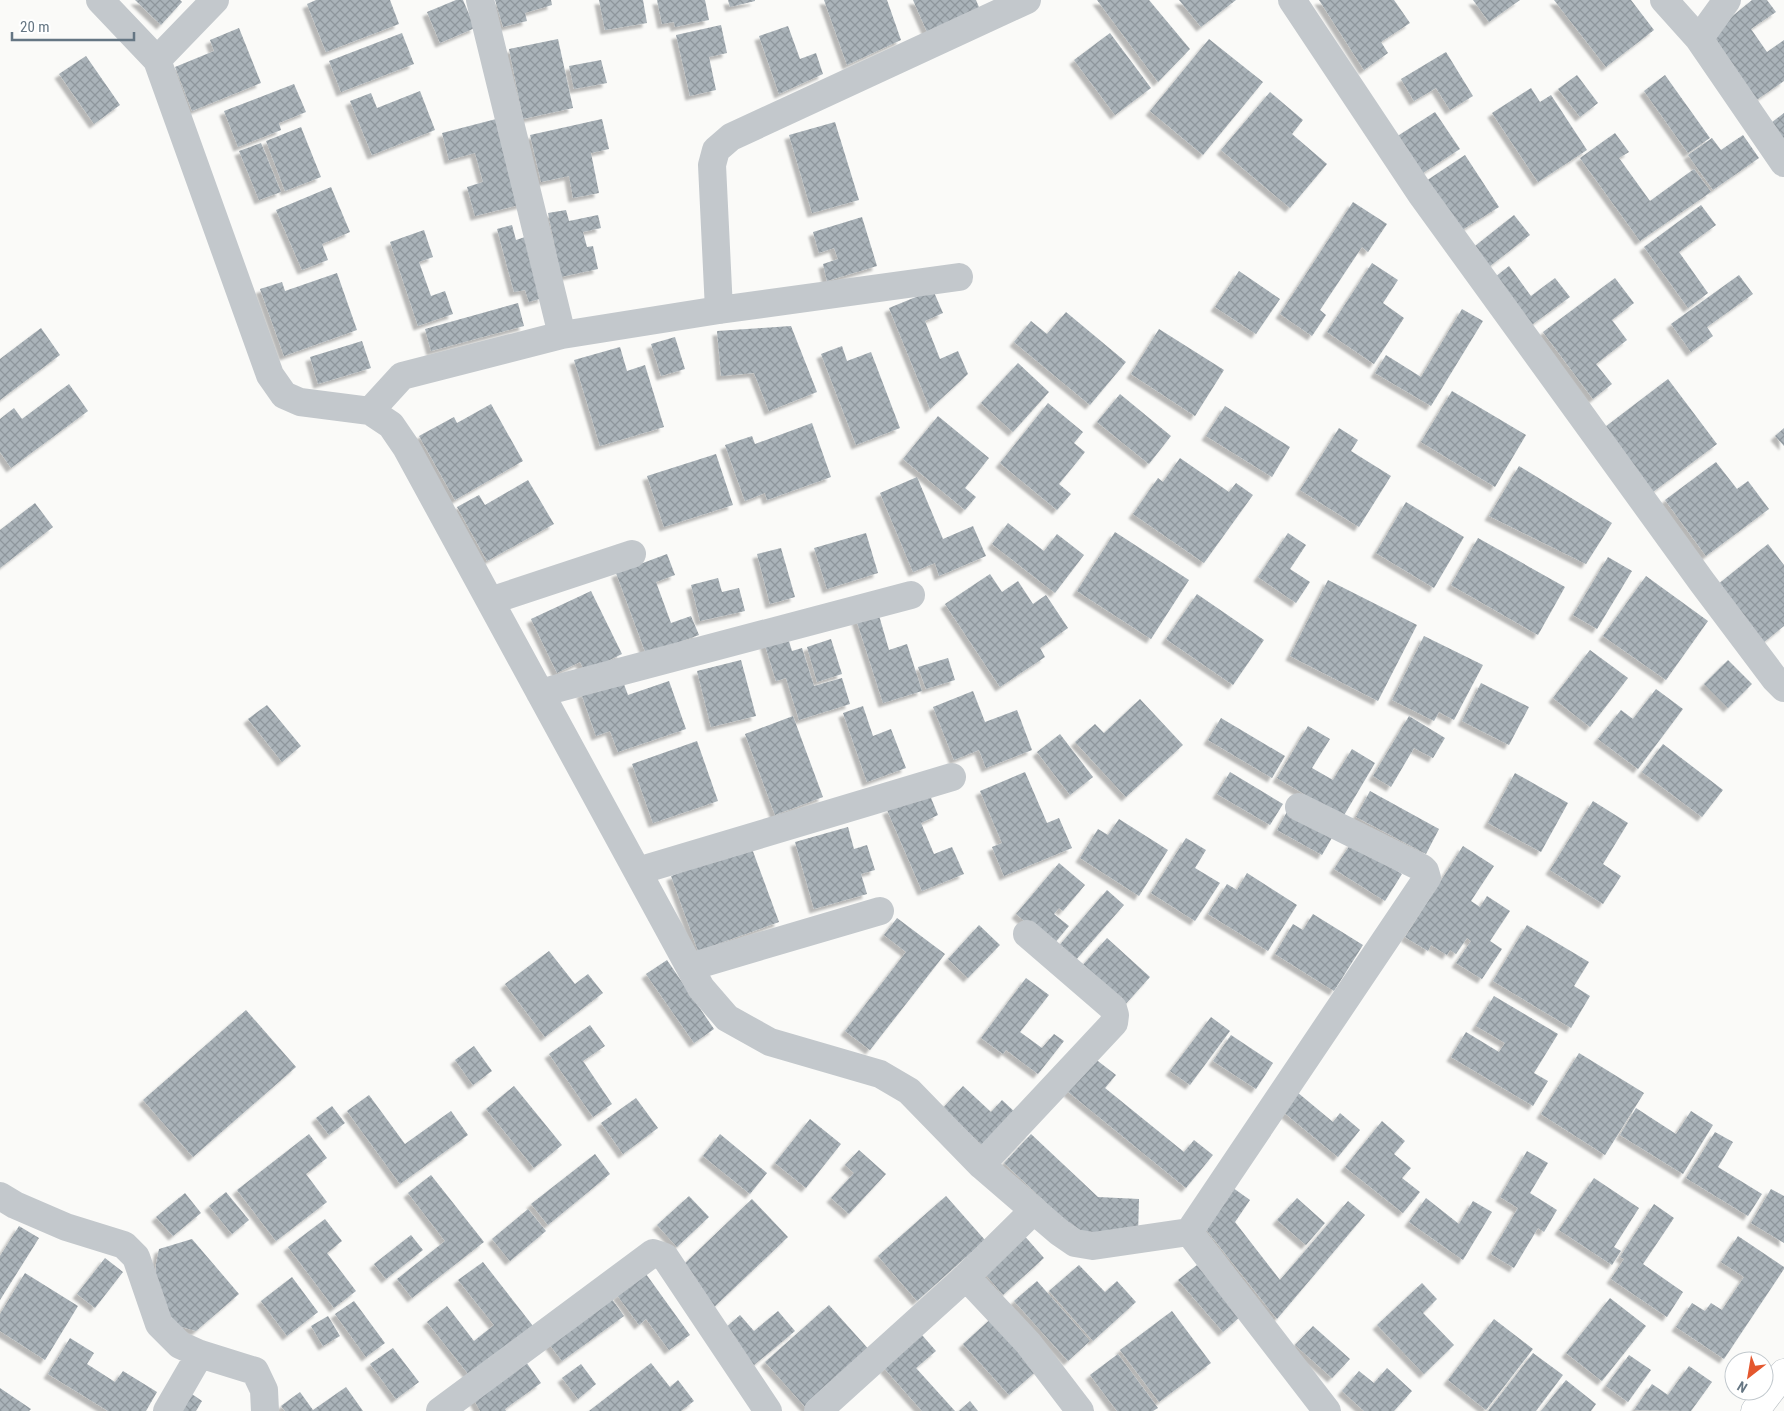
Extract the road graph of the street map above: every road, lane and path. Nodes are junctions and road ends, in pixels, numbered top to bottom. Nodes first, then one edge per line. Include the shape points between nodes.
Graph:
1 (100, 0) edge
2 (215, 0) edge
3 (480, 0) edge
4 (1027, 0) edge
5 (1292, 0) edge
6 (1664, 0) edge
7 (1727, 0) edge
8 (1699, 39) junction
9 (157, 60) junction
10 (1784, 163) edge
11 (958, 277) dead end
12 (719, 310) junction
13 (562, 335) junction
14 (370, 411) junction
15 (632, 554) dead end
16 (911, 595) dead end
17 (490, 601) junction
18 (1784, 688) edge
19 (540, 693) junction
20 (952, 776) dead end
21 (1299, 807) dead end
22 (638, 871) junction
23 (880, 911) dead end
24 (1027, 934) dead end
25 (690, 967) junction
26 (982, 1164) junction
27 (0, 1196) edge
28 (1034, 1210) junction
29 (1189, 1232) junction
30 (966, 1277) junction
31 (200, 1354) junction
32 (1784, 1373) edge
33 (167, 1411) edge
34 (266, 1411) edge
35 (440, 1411) edge
36 (768, 1411) edge
37 (818, 1411) edge
38 (1080, 1411) edge
39 (1327, 1411) edge
40 (1755, 1411) edge

1 - 9 street
2 - 9 street
3 - 13 street
4 - 12 street via 731,137 716,150 712,165
5 - 18 street via 1421,194 1702,582
6 - 8 street
7 - 8 street
8 - 10 street
9 - 14 street via 270,375 284,395 300,402
11 - 12 street
12 - 13 street
13 - 14 street via 402,376
14 - 17 street via 392,425 406,447
15 - 17 street
16 - 19 street
17 - 19 street
19 - 22 street
20 - 22 street
21 - 29 street via 1422,868 1427,878
22 - 25 street
23 - 25 street
24 - 26 street via 1113,1008 1114,1023
25 - 26 street via 701,988 727,1018 770,1042 880,1074 908,1091
26 - 28 street
27 - 31 street via 66,1226 124,1245 136,1257 159,1324 180,1345
28 - 29 street via 1075,1243 1093,1246
28 - 30 street
29 - 39 street
30 - 37 street
30 - 38 street via 1028,1343
31 - 33 street
31 - 34 street via 255,1371 264,1390
32 - 40 street
35 - 36 street via 654,1253 664,1257

